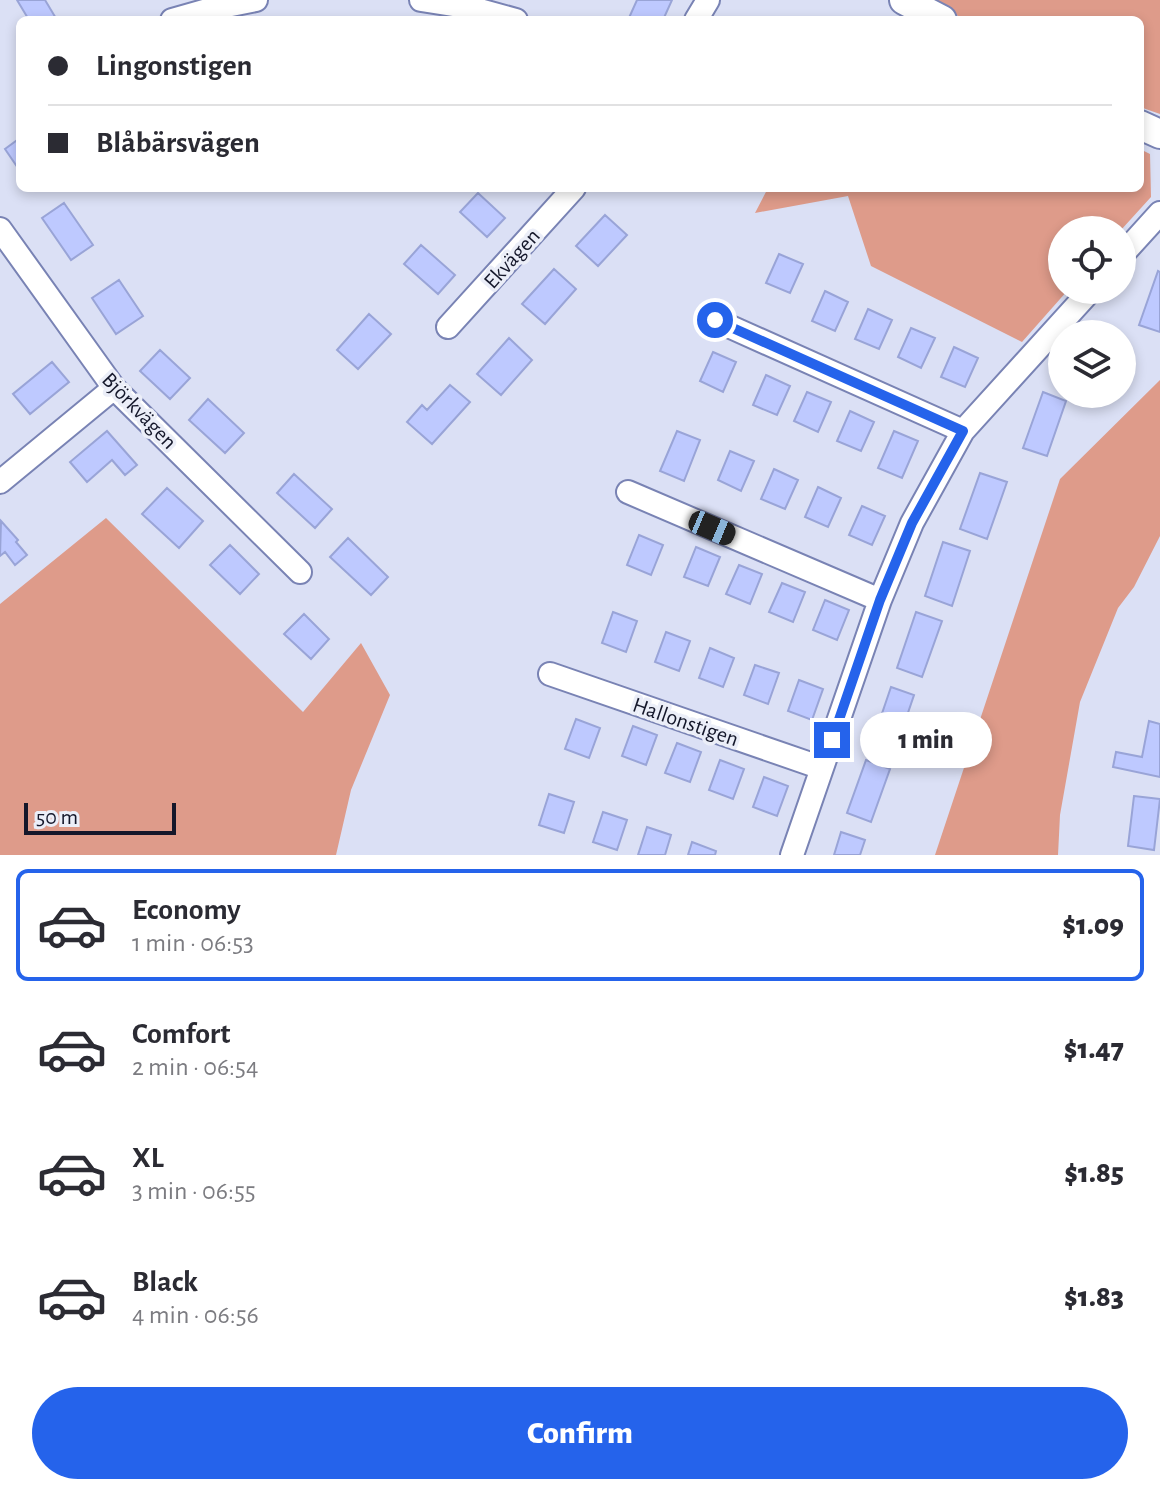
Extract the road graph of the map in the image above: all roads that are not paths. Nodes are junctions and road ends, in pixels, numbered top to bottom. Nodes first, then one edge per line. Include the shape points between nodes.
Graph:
1 (256, 0) edge
2 (421, 0) edge
3 (904, 0) edge
4 (186, 16) edge
5 (501, 16) edge
6 (934, 16) edge
7 (570, 192) edge
8 (1160, 213) edge
9 (0, 229) edge
10 (1136, 240) edge
11 (1078, 304) edge
12 (715, 320) dead end
13 (448, 327) dead end
14 (114, 388) junction
15 (963, 431) junction
16 (0, 482) edge
17 (628, 492) dead end
18 (300, 572) dead end
19 (880, 600) junction
20 (550, 674) dead end
21 (822, 768) junction
22 (792, 855) edge

1 - 4 street
2 - 5 street
3 - 6 street
7 - 13 street, Ekvägen
8 - 10 street
9 - 14 street, Björkvägen
11 - 15 street
12 - 15 street
14 - 16 street
14 - 18 street, Björkvägen
15 - 19 street via 912,523
17 - 19 street
19 - 21 street
20 - 21 street, Hallonstigen
21 - 22 street

